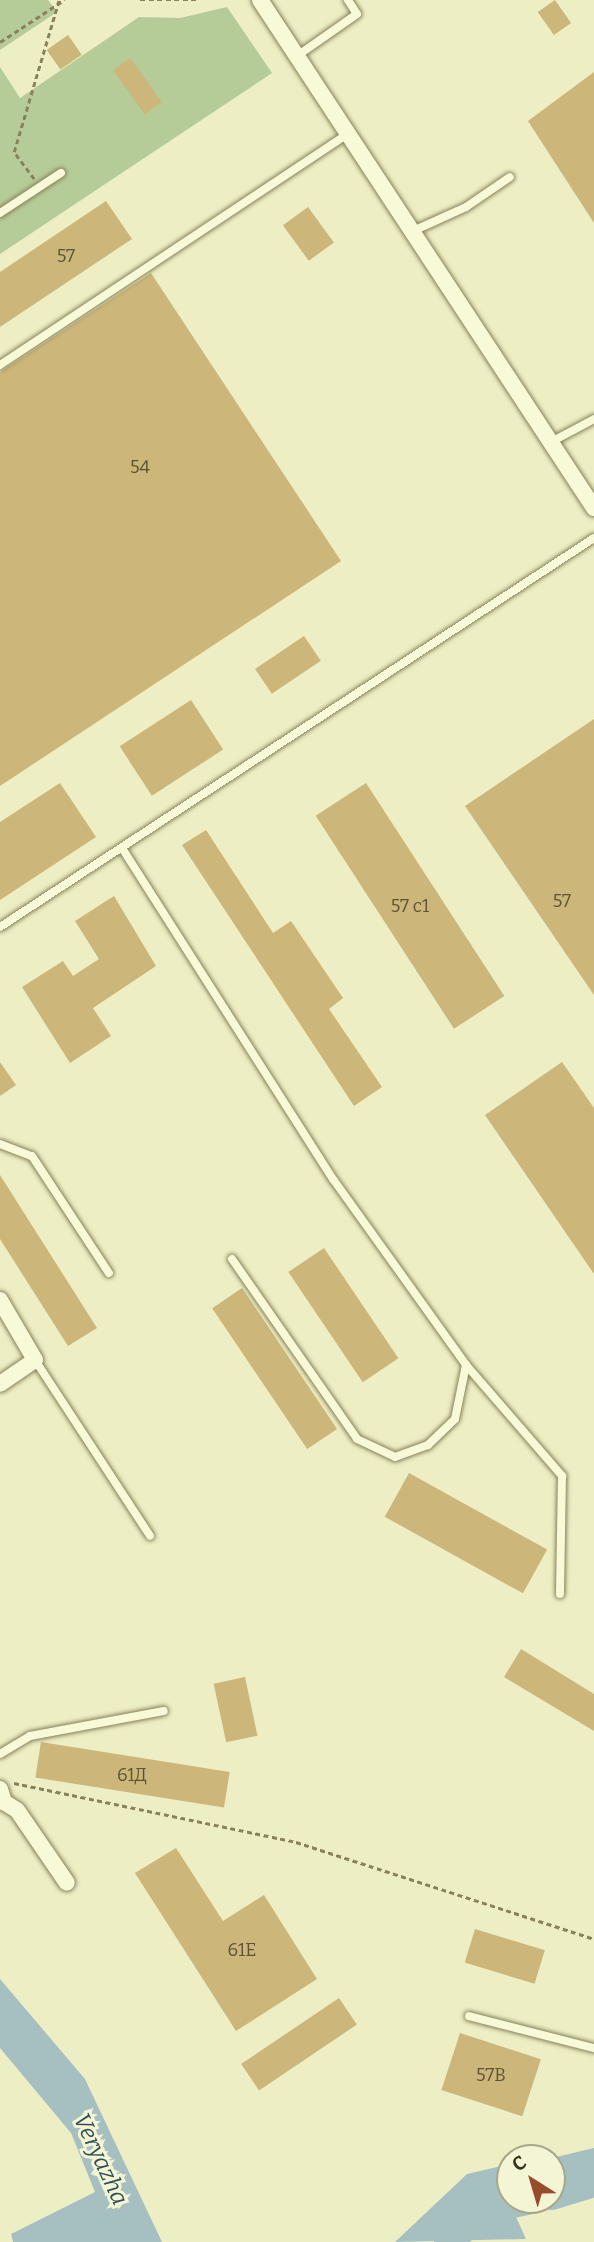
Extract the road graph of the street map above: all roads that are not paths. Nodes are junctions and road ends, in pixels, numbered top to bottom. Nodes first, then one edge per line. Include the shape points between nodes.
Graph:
1 (260, 0) edge
2 (362, 0) edge
3 (350, 3) edge
4 (297, 57) junction
5 (348, 134) junction
6 (61, 173) dead end
7 (510, 177) dead end
8 (0, 213) edge
9 (413, 231) junction
10 (0, 365) edge
11 (594, 419) edge
12 (551, 442) junction
13 (594, 508) edge
14 (594, 538) edge
15 (122, 848) junction
16 (0, 927) edge
17 (0, 1144) edge
18 (232, 1259) dead end
19 (109, 1273) dead end
20 (0, 1300) edge
21 (35, 1360) junction
22 (466, 1365) junction
23 (0, 1384) edge
24 (150, 1536) dead end
25 (560, 1594) dead end
26 (164, 1711) dead end
27 (0, 1754) edge
28 (0, 1789) edge
29 (67, 1883) dead end
30 (469, 2017) dead end
31 (594, 2048) edge

1 - 4 street
2 - 3 lane
3 - 4 lane via 357,14
4 - 5 street
5 - 9 street
5 - 10 lane
6 - 8 lane
7 - 9 lane via 466,207
9 - 12 street
11 - 12 lane
12 - 13 street
14 - 15 lane
15 - 16 lane
15 - 22 lane via 333,1179
17 - 19 lane via 32,1156
18 - 22 lane via 357,1439 395,1457 428,1445 455,1419
20 - 21 street
21 - 23 street
21 - 24 lane
22 - 25 lane via 562,1476
26 - 27 lane via 30,1736
28 - 29 street via 4,1802 17,1810
30 - 31 lane

